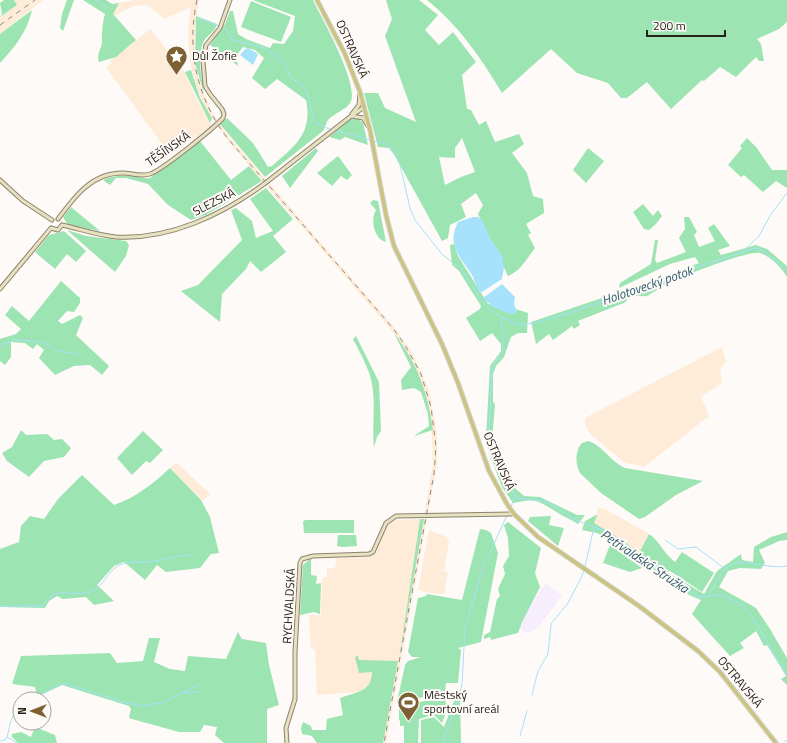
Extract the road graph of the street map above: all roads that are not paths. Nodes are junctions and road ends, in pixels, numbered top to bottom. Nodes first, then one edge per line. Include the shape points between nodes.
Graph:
1 (230, 0) edge
2 (317, 0) edge
3 (360, 92) junction
4 (364, 108) junction
5 (351, 116) junction
6 (370, 130) junction
7 (0, 180) edge
8 (58, 219) junction
9 (52, 220) junction
10 (62, 225) junction
11 (51, 228) junction
12 (0, 289) edge
13 (514, 514) junction
14 (287, 743) edge
15 (776, 743) edge

1 - 8 street, TĚŠÍNSKÁ via 220,28 206,45 202,69 205,86 224,114 218,124 154,173 111,174 92,181 78,193
2 - 3 main road, OSTRAVSKÁ via 345,54
3 - 4 main road, OSTRAVSKÁ
3 - 5 street via 359,105
4 - 5 street, SLEZSKÁ
4 - 6 main road, OSTRAVSKÁ
5 - 6 street via 362,118
5 - 10 street, SLEZSKÁ, bridge via 264,184 203,219 159,233 116,237 87,233
6 - 13 main road, OSTRAVSKÁ via 392,240 446,355 494,482
7 - 9 street via 23,201
8 - 9 street
8 - 10 street
9 - 11 street
10 - 11 street via 58,230
11 - 12 street
13 - 14 street, RYCHVALDSKÁ via 396,516 386,524 373,552 369,554 312,556 302,559 295,652 296,700 286,728
13 - 15 main road, OSTRAVSKÁ via 538,537 672,630 708,659

